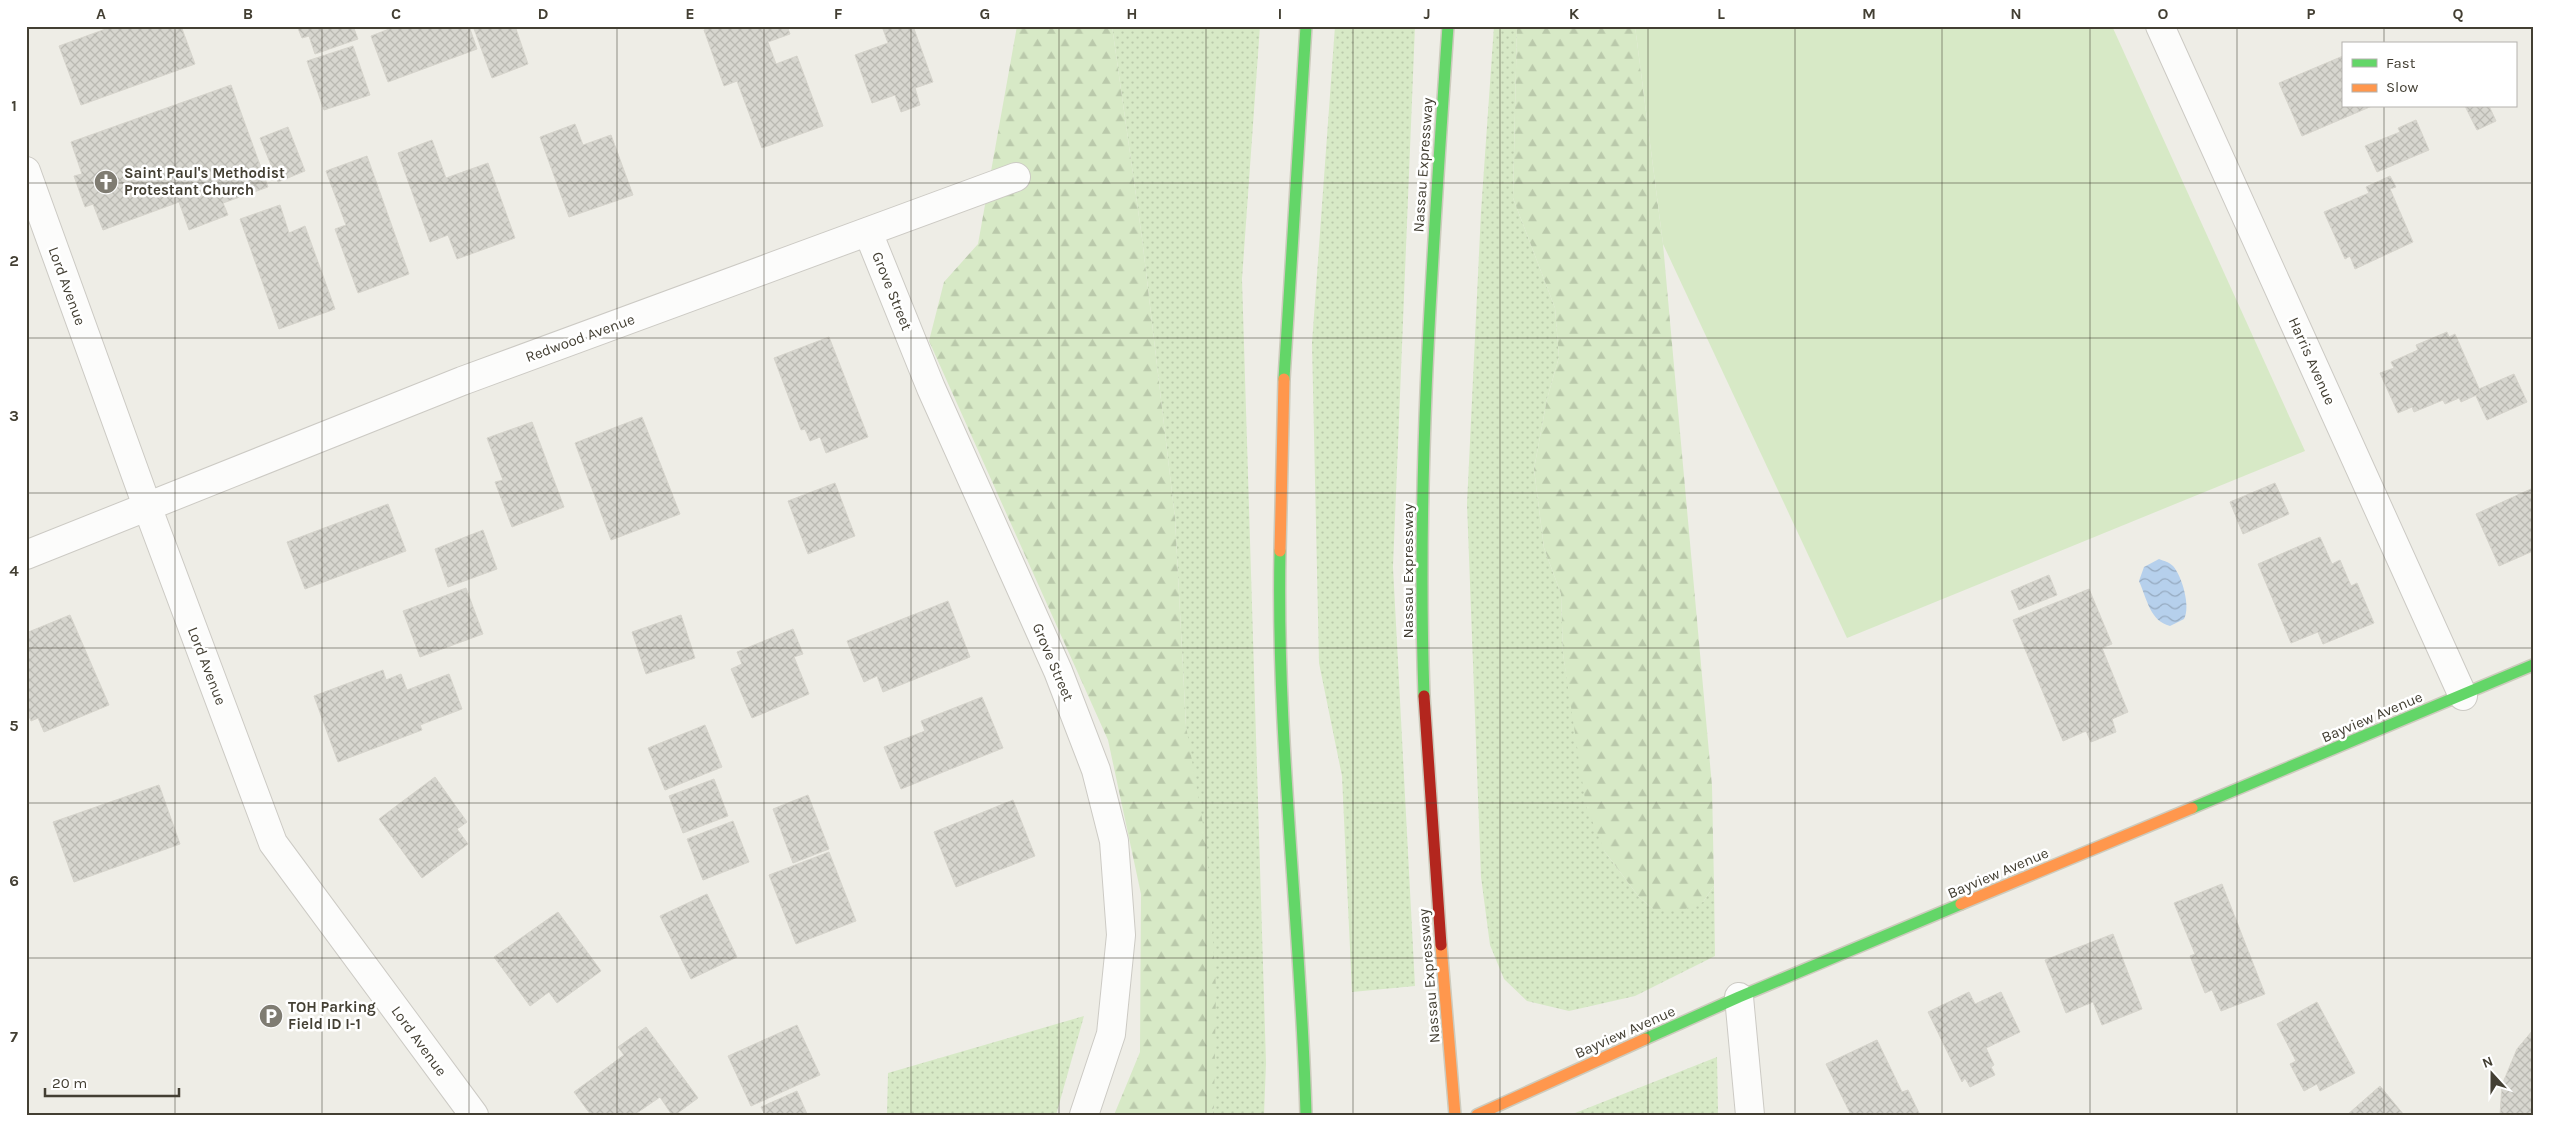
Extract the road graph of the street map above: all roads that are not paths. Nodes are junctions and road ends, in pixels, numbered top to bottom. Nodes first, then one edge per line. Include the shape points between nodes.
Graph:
1 (1306, 26) edge
2 (1448, 26) edge
3 (2160, 26) edge
4 (26, 171) edge
5 (1016, 177) dead end
6 (868, 232) junction
7 (147, 506) junction
8 (26, 555) edge
9 (2533, 666) edge
10 (2463, 696) junction
11 (1739, 997) junction
12 (474, 1115) edge
13 (1084, 1115) edge
14 (1306, 1115) edge
15 (1455, 1115) edge
16 (1477, 1115) edge
17 (1750, 1115) edge

1 - 14 main road via 1285,351 1279,600
2 - 15 main road, Nassau Expressway via 1425,383 1422,658
3 - 10 street, Harris Avenue
4 - 7 street, Lord Avenue
5 - 6 street, Redwood Avenue
6 - 7 street, Redwood Avenue via 462,381
6 - 13 street, Grove Street via 931,388 1058,671 1096,770 1114,841 1121,935 1111,1034
7 - 8 street, Redwood Avenue
7 - 12 street, Lord Avenue via 273,843
9 - 10 main road, Bayview Avenue
10 - 11 main road, Bayview Avenue
11 - 16 main road, Bayview Avenue
11 - 17 street

